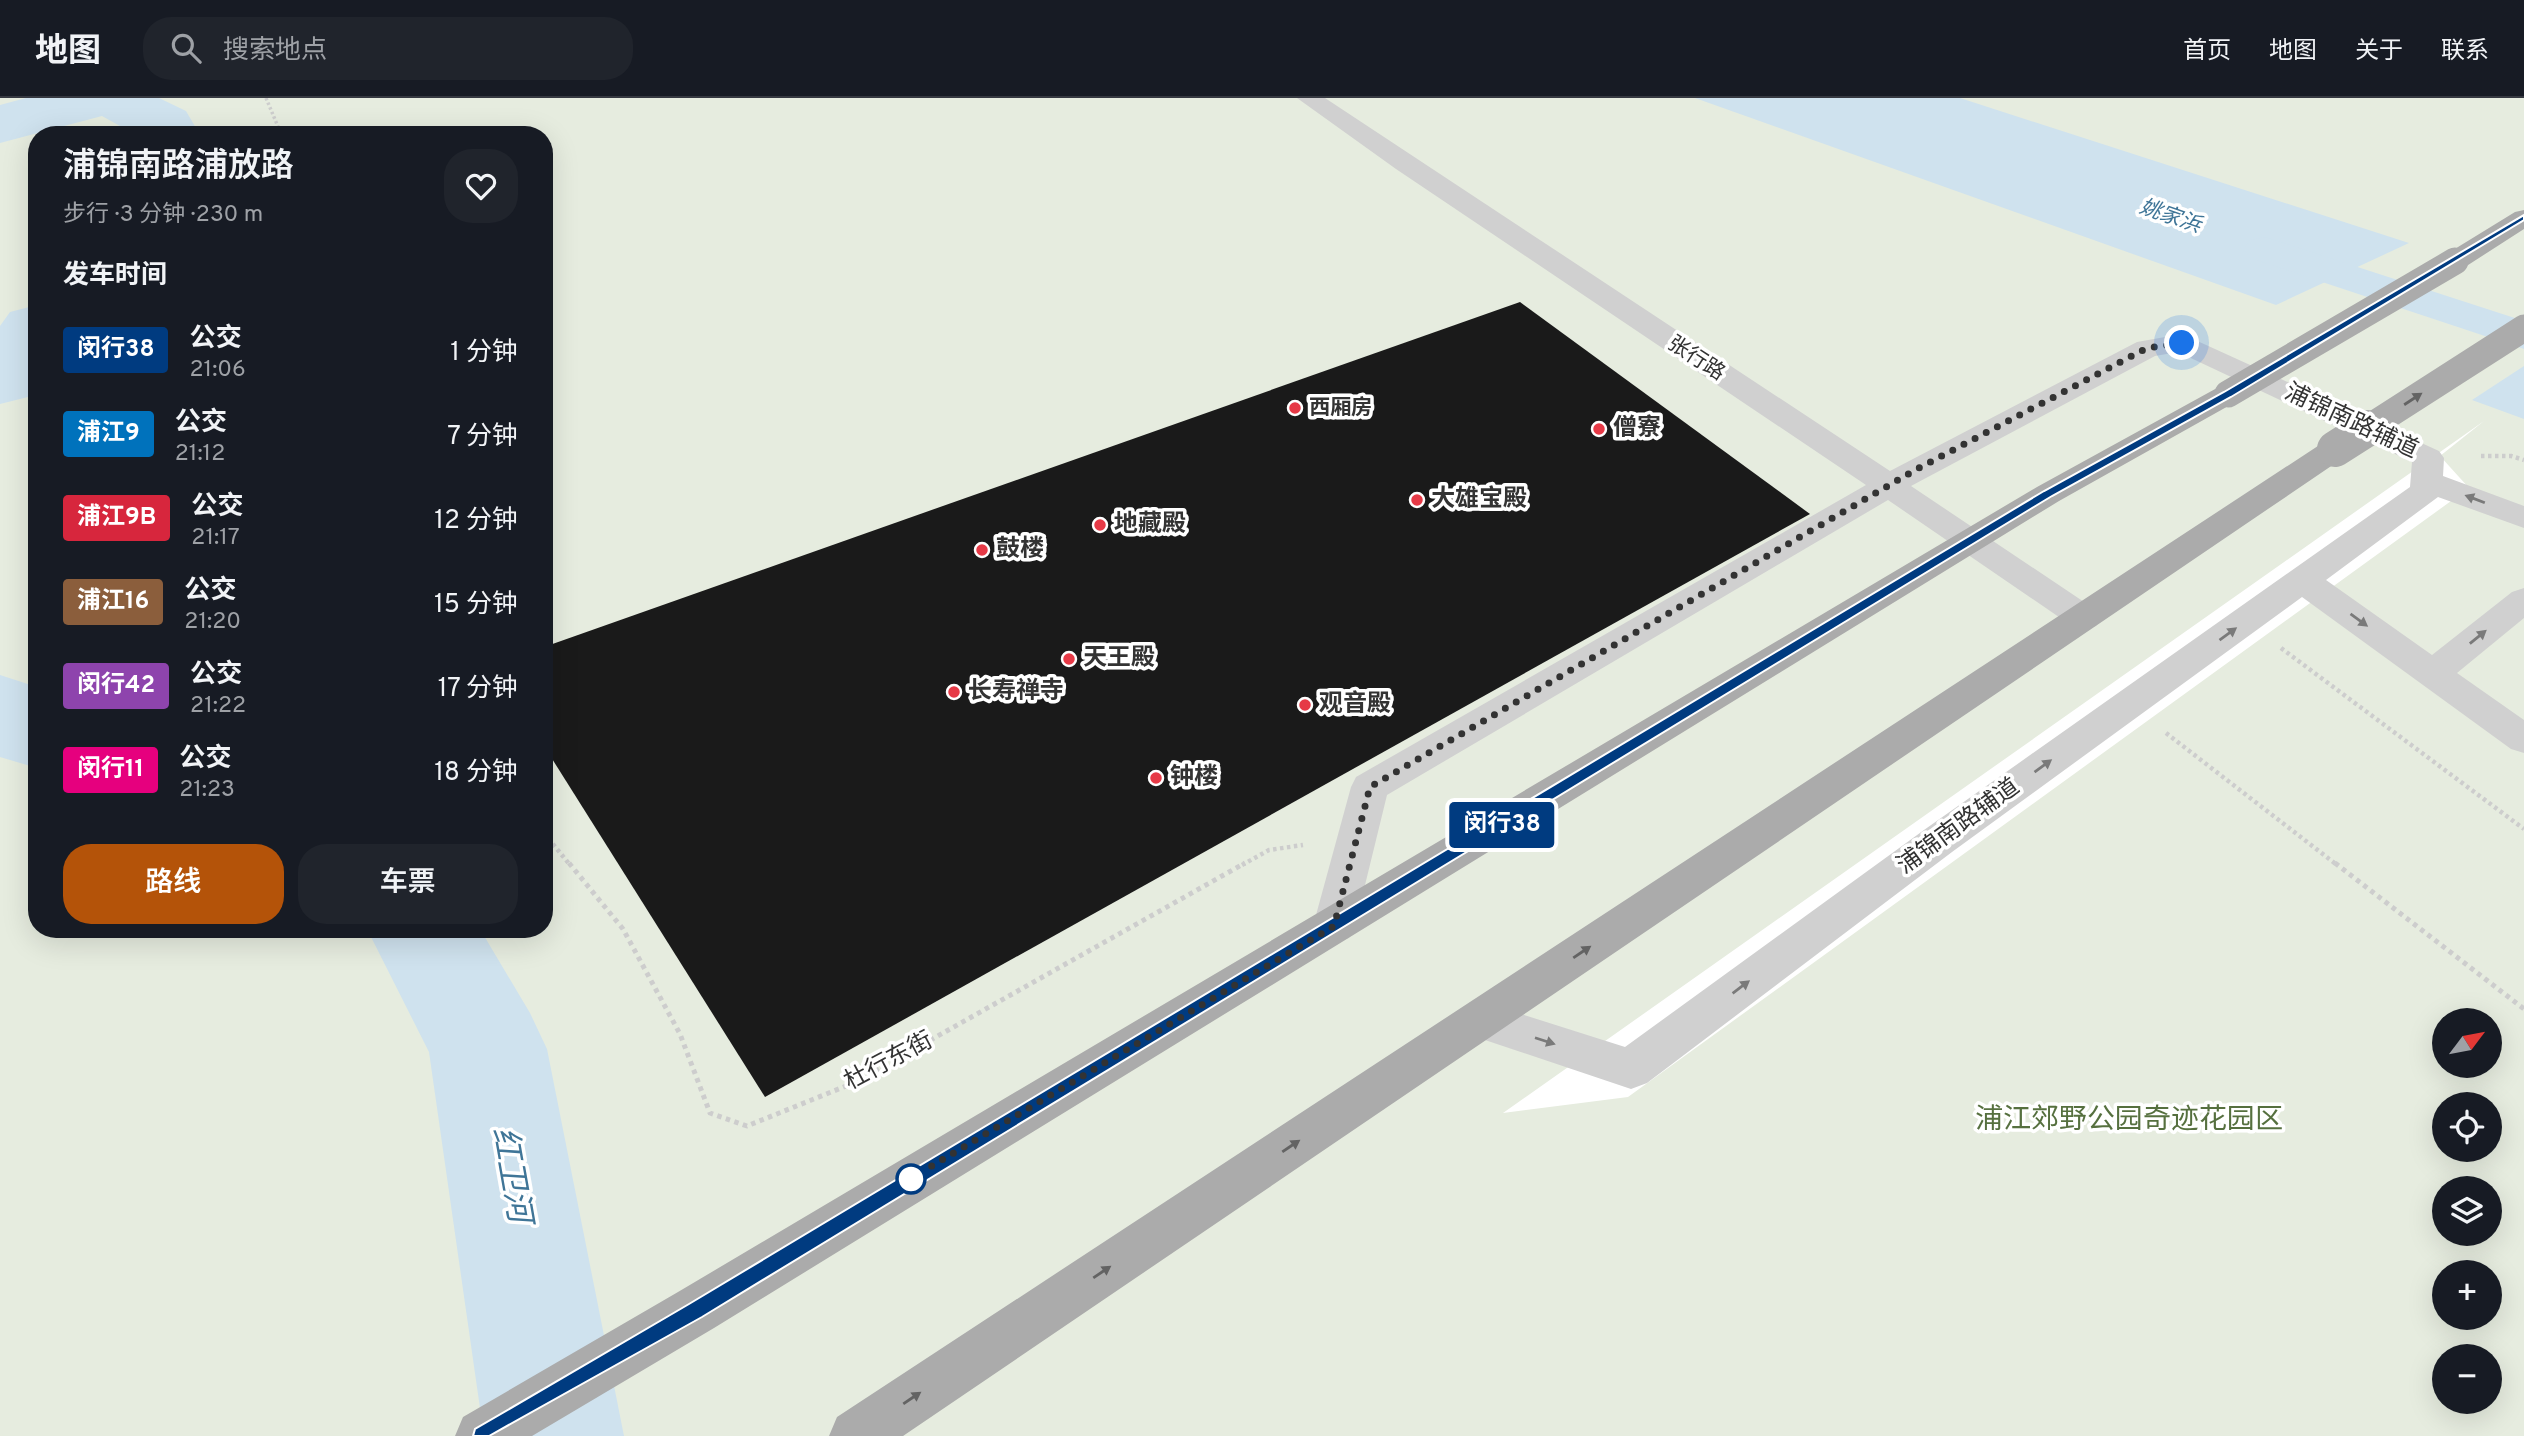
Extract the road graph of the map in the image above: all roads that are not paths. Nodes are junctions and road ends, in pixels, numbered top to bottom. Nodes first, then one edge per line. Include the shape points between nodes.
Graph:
1 (1309, 98) edge
2 (2524, 218) edge
3 (2524, 328) edge
4 (2427, 481) junction
5 (1890, 486) junction
6 (2524, 518) edge
7 (1972, 541) junction
8 (2304, 580) junction
9 (2524, 600) edge
10 (2084, 618) junction
11 (2432, 673) junction
12 (2524, 739) edge
13 (1334, 926) junction
14 (1480, 1020) junction
15 (482, 1436) edge
16 (856, 1436) edge

1 - 5 street, 张行路
2 - 7 main road, bridge
10 -> 3 main road, bridge
4 - 5 street, 浦锦南路辅道 via 2428,458 2182,343 2147,348
6 -> 4 street
4 - 8 street, 浦锦南路辅道 via 2426,491
5 - 7 street, 张行路
5 - 13 street, 浦锦南路辅道 via 1370,787
7 - 10 street, 张行路
7 - 13 main road
8 -> 11 street
14 -> 8 street, 浦锦南路辅道 via 1631,1069 1927,849
11 -> 9 street
14 -> 10 main road
11 - 12 street
13 - 15 main road
16 -> 14 main road

